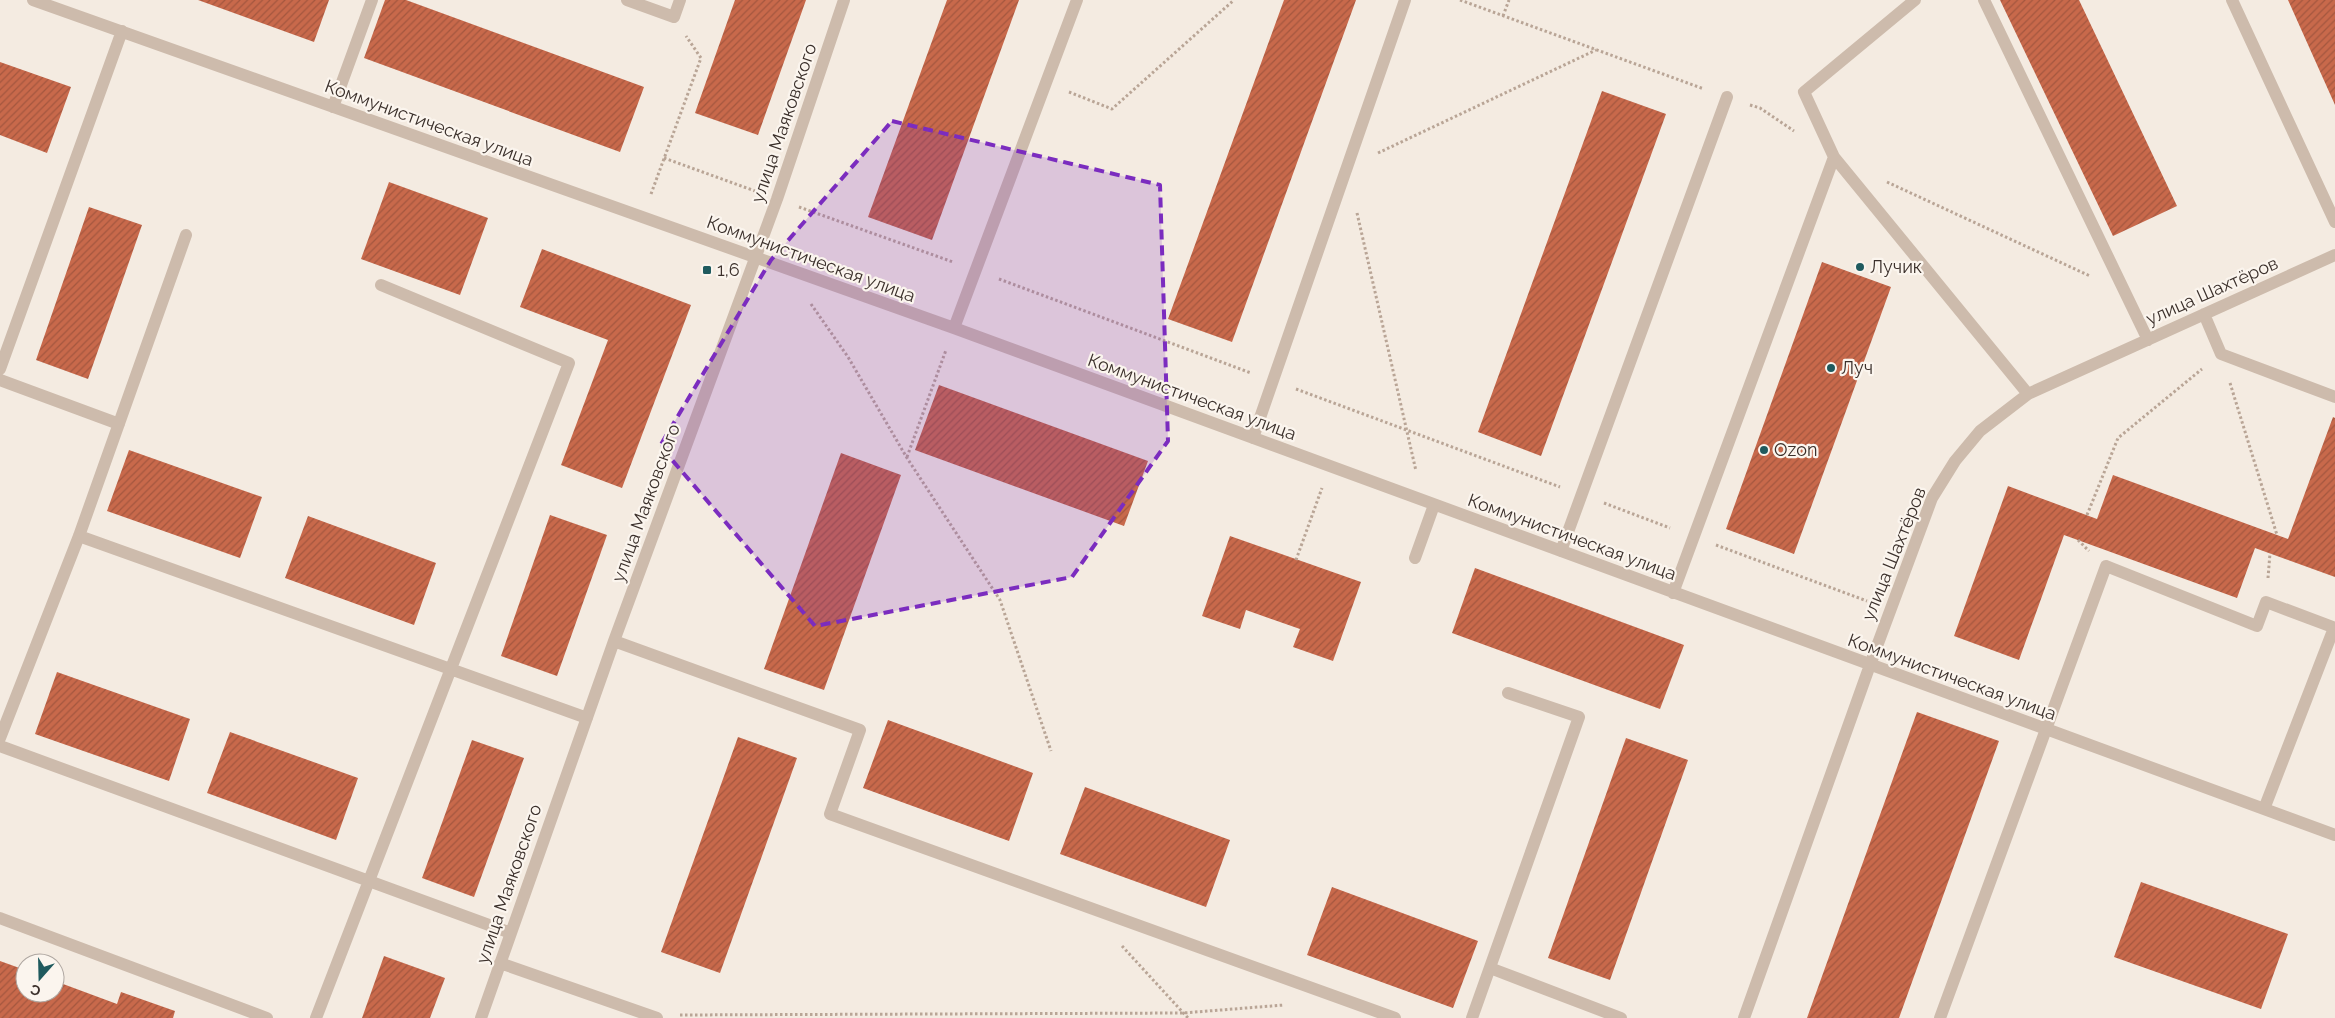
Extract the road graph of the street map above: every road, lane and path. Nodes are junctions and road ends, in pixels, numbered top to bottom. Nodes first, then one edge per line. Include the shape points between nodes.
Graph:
1 (33, 0) edge
2 (372, 0) edge
3 (627, 0) edge
4 (680, 0) edge
5 (844, 0) edge
6 (1077, 0) edge
7 (1234, 0) edge
8 (1405, 0) edge
9 (1460, 0) edge
10 (1509, 0) edge
11 (1915, 0) edge
12 (1984, 0) edge
13 (2232, 0) edge
14 (1503, 16) junction
15 (674, 17) junction
16 (122, 31) junction
17 (1597, 50) junction
18 (1046, 83) junction
19 (1727, 97) junction
20 (333, 107) junction
21 (1834, 157) junction
22 (1347, 168) junction
23 (1878, 178) dead end
24 (642, 217) junction
25 (2335, 222) edge
26 (186, 234) dead end
27 (2335, 255) edge
28 (756, 258) junction
29 (787, 268) junction
30 (380, 285) dead end
31 (2125, 293) junction
32 (2204, 314) junction
33 (954, 328) junction
34 (2148, 340) junction
35 (2221, 354) junction
36 (0, 369) edge
37 (0, 380) edge
38 (2028, 394) junction
39 (2335, 397) edge
40 (119, 424) junction
41 (1253, 438) junction
42 (907, 458) junction
43 (1330, 467) junction
44 (1428, 503) junction
45 (2087, 515) dead end
46 (2277, 535) dead end
47 (79, 536) junction
48 (1561, 552) junction
49 (1415, 558) dead end
50 (1296, 560) dead end
51 (1673, 593) junction
52 (2334, 628) edge
53 (614, 641) junction
54 (1870, 665) junction
55 (451, 670) junction
56 (1508, 693) dead end
57 (587, 718) junction
58 (2046, 730) junction
59 (0, 738) edge
60 (0, 746) edge
61 (1052, 752) dead end
62 (2264, 809) junction
63 (2335, 835) edge
64 (369, 880) junction
65 (0, 918) edge
66 (511, 933) junction
67 (1117, 941) dead end
68 (500, 963) junction
69 (1490, 968) junction
70 (1287, 1004) dead end
71 (1183, 1013) junction
72 (654, 1017) edge
73 (267, 1018) edge
74 (316, 1018) edge
75 (481, 1018) edge
76 (1188, 1018) edge
77 (1395, 1018) edge
78 (1472, 1018) edge
79 (1621, 1018) edge
80 (1744, 1018) edge
81 (1940, 1018) edge

1 - 16 street, Коммунистическая улица
2 - 20 street
3 - 15 street
4 - 15 street
5 - 28 street, улица Маяковского
6 - 18 street
7 - 18 path via 1112,108
8 - 22 street
9 - 14 path
10 - 14 path
11 - 21 street via 1804,92
12 - 31 street
13 - 25 street
14 - 17 path
15 - 24 path via 701,58
16 - 20 street, Коммунистическая улица
16 - 36 street
17 - 19 path
17 - 22 path
18 - 33 street
19 - 21 path via 1760,108
19 - 48 street
20 - 24 street, Коммунистическая улица
21 - 38 street
21 - 51 street
22 - 41 street
22 - 44 path
23 - 31 path
24 - 28 street, Коммунистическая улица
26 - 40 street
27 - 32 street, улица Шахтёров
28 - 29 street, Коммунистическая улица
28 - 53 street, улица Маяковского
29 - 33 street, Коммунистическая улица
29 - 42 path via 848,357
30 - 55 street via 569,363
31 - 34 street
32 - 34 street, улица Шахтёров
32 - 35 street
33 - 41 street, Коммунистическая улица
33 - 42 path
34 - 38 street, улица Шахтёров
35 - 39 street
35 - 45 path via 2118,438
35 - 46 path
37 - 40 street
38 - 54 street, улица Шахтёров via 1980,431 1955,461 1932,498
40 - 47 street
41 - 43 street, Коммунистическая улица
42 - 61 path via 1000,600
43 - 44 street, Коммунистическая улица
43 - 50 path
44 - 48 street, Коммунистическая улица
44 - 49 street
47 - 55 street
47 - 59 street
48 - 51 street, Коммунистическая улица
51 - 54 street, Коммунистическая улица
52 - 58 street via 2266,602 2258,626 2106,566
52 - 62 street
53 - 57 street, улица Маяковского
53 - 77 street via 860,730 830,814
54 - 58 street, Коммунистическая улица
54 - 80 street, улица Шахтёров
55 - 57 street
55 - 64 street
56 - 69 street via 1579,717
57 - 66 street, улица Маяковского
58 - 62 street, Коммунистическая улица
58 - 81 street
60 - 64 street
62 - 63 street, Коммунистическая улица
64 - 66 street
64 - 74 street
65 - 73 street
66 - 68 street, улица Маяковского
67 - 71 path
68 - 72 street
68 - 75 street, улица Маяковского
69 - 78 street
69 - 79 street
70 - 71 path
71 - 72 path
71 - 76 path

